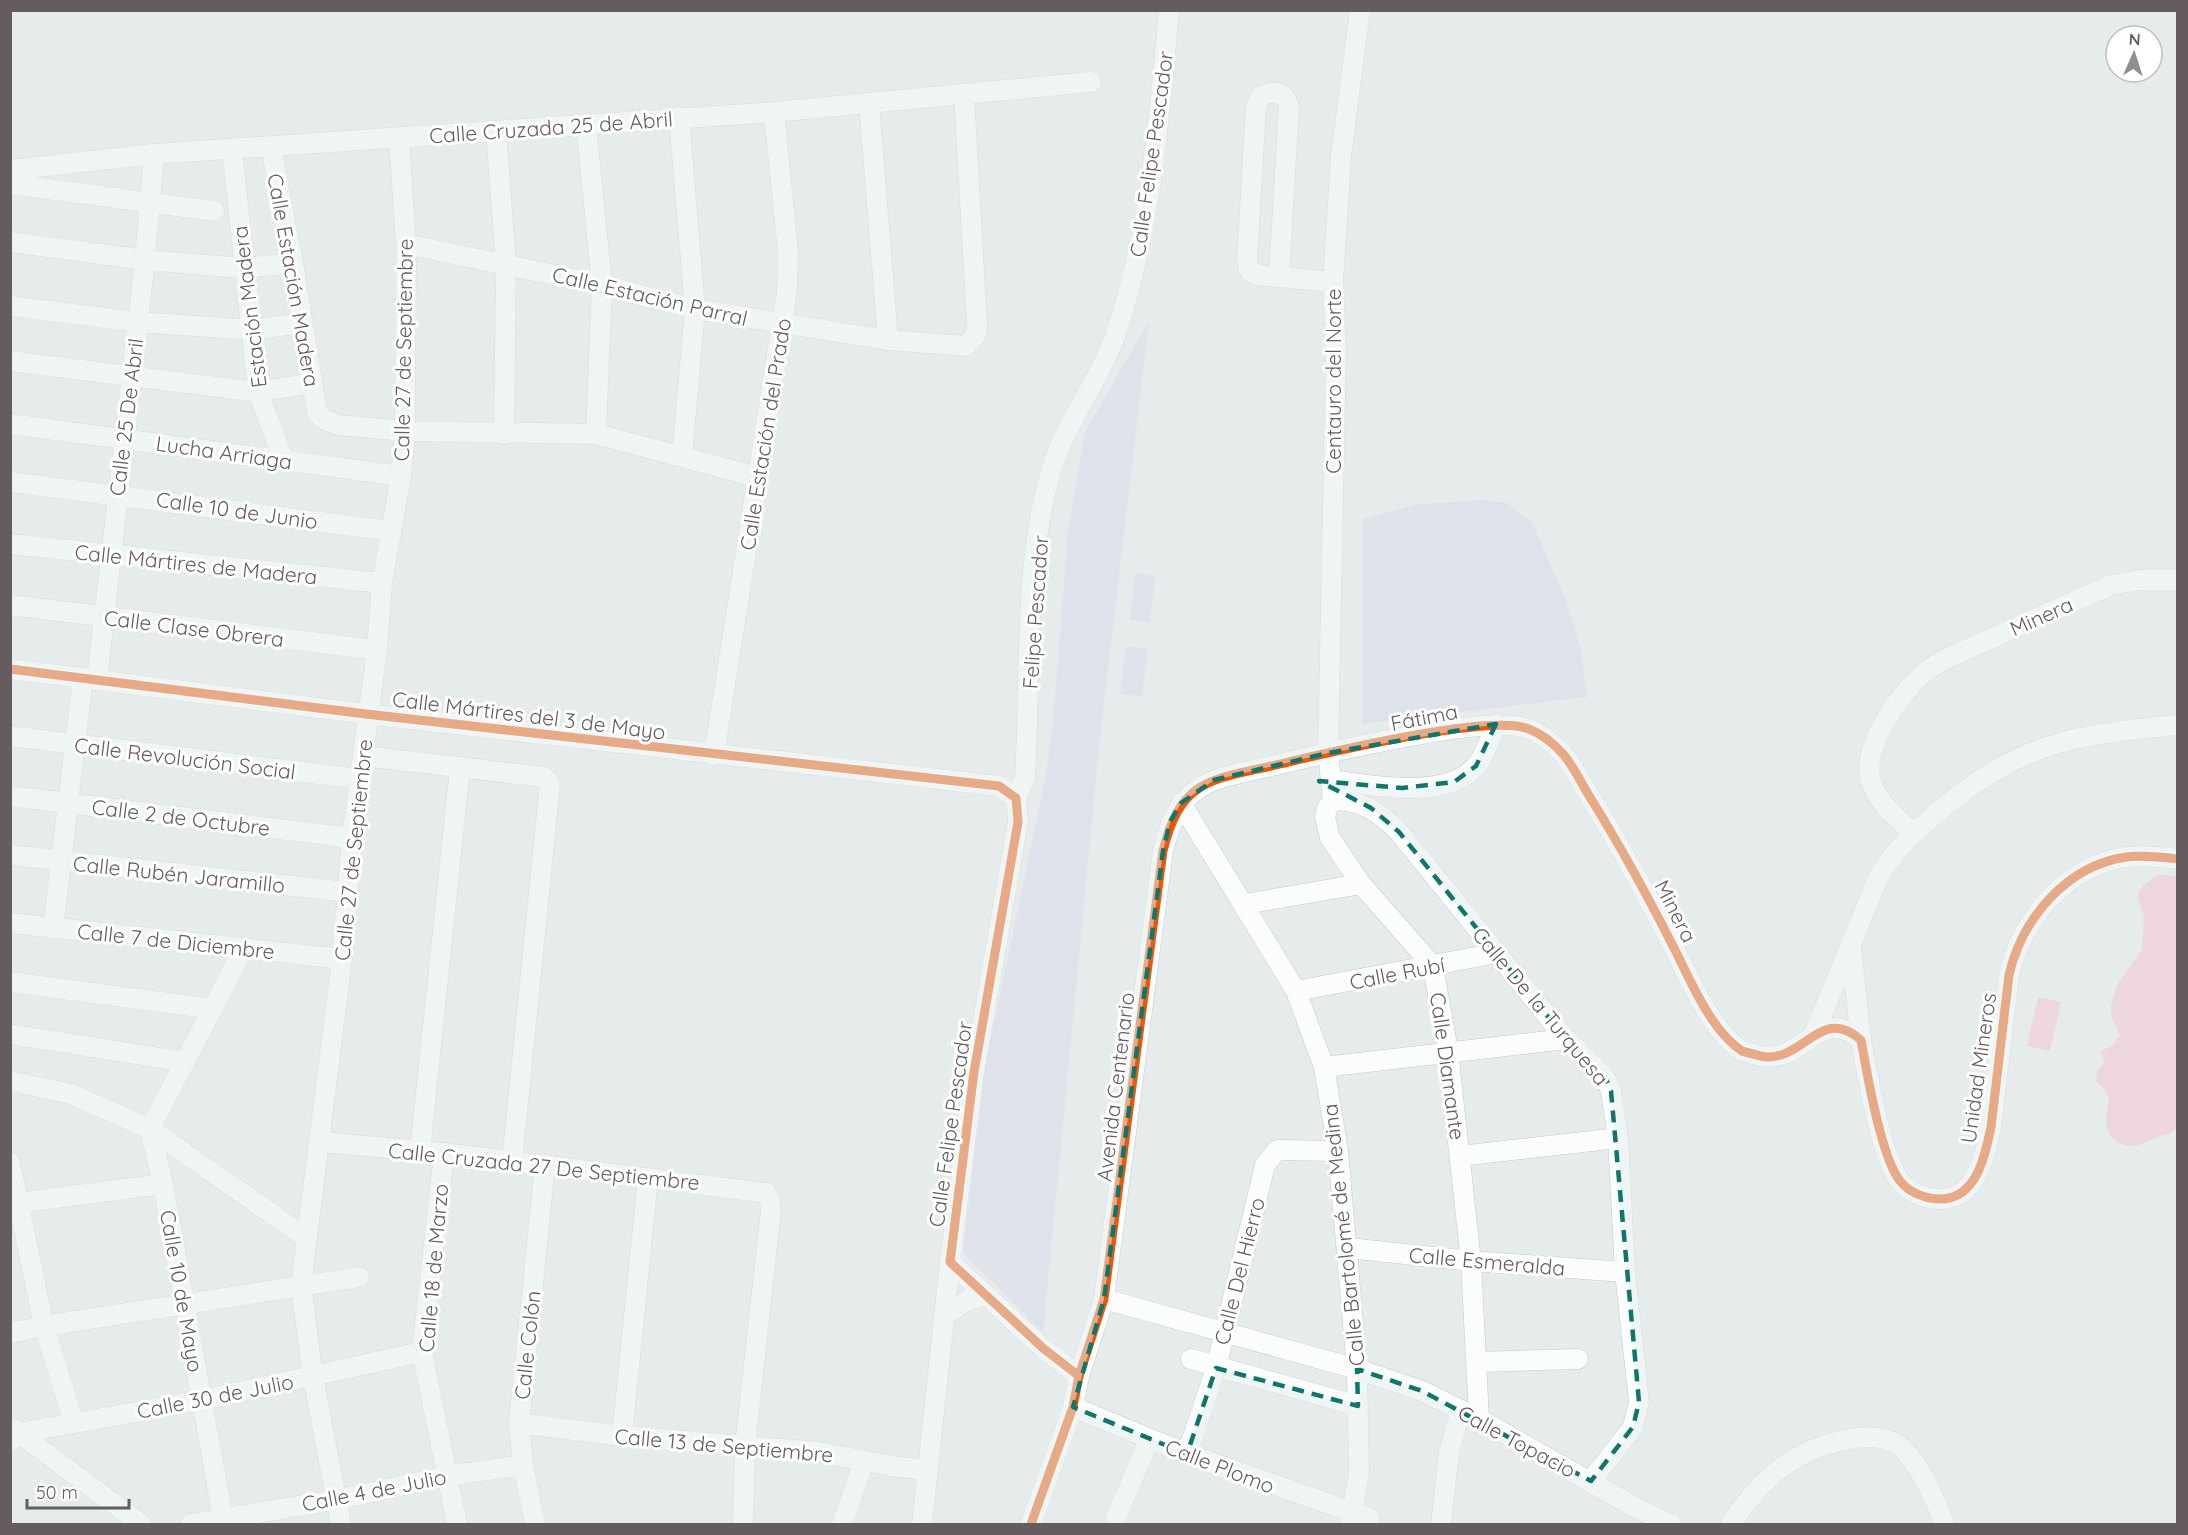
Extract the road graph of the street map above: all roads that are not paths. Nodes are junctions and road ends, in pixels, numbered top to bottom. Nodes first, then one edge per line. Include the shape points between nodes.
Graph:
1 (1169, 10) edge
2 (1360, 10) edge
3 (1091, 81) dead end
4 (964, 95) junction
5 (869, 103) junction
6 (774, 112) junction
7 (679, 117) junction
8 (586, 124) junction
9 (496, 131) junction
10 (399, 138) junction
11 (271, 147) junction
12 (232, 149) junction
13 (154, 154) junction
14 (10, 170) edge
15 (10, 184) edge
16 (151, 201) junction
17 (214, 211) dead end
18 (10, 242) edge
19 (406, 244) junction
20 (145, 260) junction
21 (293, 263) junction
22 (506, 264) junction
23 (243, 268) junction
24 (1279, 275) junction
25 (1334, 282) junction
26 (602, 285) junction
27 (10, 306) edge
28 (695, 309) junction
29 (137, 322) junction
30 (301, 322) junction
31 (783, 325) junction
32 (252, 330) junction
33 (888, 340) junction
34 (10, 361) edge
35 (130, 376) junction
36 (312, 383) junction
37 (258, 392) junction
38 (10, 424) edge
39 (1070, 428) joint
40 (405, 430) junction
41 (504, 434) junction
42 (596, 434) junction
43 (123, 438) junction
44 (682, 456) junction
45 (284, 460) junction
46 (401, 476) junction
47 (757, 477) junction
48 (10, 482) edge
49 (116, 495) junction
50 (391, 531) junction
51 (10, 544) edge
52 (111, 556) junction
53 (2178, 580) edge
54 (382, 583) junction
55 (10, 605) edge
56 (103, 617) junction
57 (377, 650) junction
58 (10, 669) edge
59 (90, 679) junction
60 (366, 714) junction
61 (1496, 724) junction
62 (2178, 725) edge
63 (1528, 728) joint
64 (10, 736) edge
65 (74, 744) junction
66 (1328, 753) junction
67 (714, 755) junction
68 (363, 756) junction
69 (460, 767) junction
70 (360, 779) junction
71 (1331, 780) junction
72 (10, 796) edge
73 (1016, 798) junction
74 (1333, 800) junction
75 (68, 803) junction
76 (1181, 803) junction
77 (1913, 834) junction
78 (352, 838) junction
79 (10, 855) edge
80 (2178, 859) edge
81 (60, 861) junction
82 (1361, 884) junction
83 (347, 892) junction
84 (1245, 904) junction
85 (10, 923) edge
86 (53, 929) junction
87 (1851, 947) junction
88 (244, 948) junction
89 (1497, 953) junction
90 (342, 959) junction
91 (1433, 966) junction
92 (10, 982) edge
93 (1296, 992) junction
94 (213, 1009) junction
95 (10, 1034) edge
96 (1814, 1034) junction
97 (1566, 1039) junction
98 (1861, 1040) junction
99 (1448, 1051) junction
100 (186, 1062) junction
101 (1323, 1067) junction
102 (10, 1081) edge
103 (150, 1129) junction
104 (1618, 1138) junction
105 (321, 1142) junction
106 (420, 1151) junction
107 (1338, 1151) junction
108 (444, 1153) junction
109 (1460, 1156) junction
110 (512, 1162) junction
111 (10, 1163) edge
112 (545, 1165) junction
113 (648, 1178) junction
114 (163, 1184) junction
115 (17, 1203) junction
116 (305, 1237) junction
117 (1348, 1248) junction
118 (950, 1262) junction
119 (1471, 1262) junction
120 (1625, 1272) junction
121 (359, 1277) dead end
122 (301, 1285) junction
123 (986, 1295) junction
124 (1104, 1299) junction
125 (185, 1303) junction
126 (944, 1316) junction
127 (44, 1326) junction
128 (1223, 1332) junction
129 (10, 1333) edge
130 (422, 1352) junction
131 (1191, 1359) dead end
132 (1578, 1359) dead end
133 (1477, 1362) junction
134 (1216, 1368) junction
135 (1357, 1369) junction
136 (1079, 1376) junction
137 (313, 1377) junction
138 (202, 1400) junction
139 (1358, 1406) junction
140 (1073, 1407) junction
141 (1461, 1410) junction
142 (1479, 1419) junction
143 (74, 1423) junction
144 (519, 1423) junction
145 (13, 1433) edge
146 (622, 1436) junction
147 (1149, 1440) junction
148 (746, 1446) junction
149 (1187, 1454) junction
150 (864, 1462) junction
151 (523, 1465) junction
152 (928, 1470) junction
153 (447, 1476) junction
154 (1591, 1481) junction
155 (335, 1500) junction
156 (1634, 1517) edge
157 (1116, 1518) dead end
158 (1361, 1520) edge
159 (223, 1521) edge
160 (1440, 1522) edge
161 (141, 1524) edge
162 (191, 1524) edge
163 (341, 1524) edge
164 (457, 1524) edge
165 (535, 1524) edge
166 (743, 1524) edge
167 (842, 1524) edge
168 (922, 1524) edge
169 (1031, 1524) edge
170 (1671, 1524) edge
171 (1731, 1524) edge
172 (1944, 1524) edge

1 - 39 street, Calle Felipe Pescador via 1159,123 1139,251 1114,338
2 - 25 street, Centauro del Norte via 1341,156
3 - 4 street, Calle Cruzada 25 de Abril
4 - 5 street, Calle Cruzada 25 de Abril
4 - 33 street, Calle Estación Parral via 975,335 966,346
5 - 6 street, Calle Cruzada 25 de Abril
5 - 33 street
6 - 7 street, Calle Cruzada 25 de Abril
6 - 31 street, Calle Estación del Prado via 788,252
7 - 8 street, Calle Cruzada 25 de Abril
7 - 28 street
8 - 9 street, Calle Cruzada 25 de Abril
8 - 26 street
9 - 10 street, Calle Cruzada 25 de Abril
9 - 22 street
10 - 11 street, Calle Cruzada 25 de Abril
10 - 19 street, Calle 27 de Septiembre
11 - 12 street, Calle Cruzada 25 de Abril
11 - 21 street, Calle Estación Madera
12 - 13 street, Calle Cruzada 25 de Abril
12 - 23 street, Estación Madera
13 - 14 street, Calle Cruzada 25 de Abril
13 - 16 street, Calle 25 De Abril
15 - 16 street
16 - 17 street
16 - 20 street, Calle 25 De Abril
18 - 20 street
19 - 22 street, Calle Estación Parral
19 - 40 street, Calle 27 de Septiembre
20 - 23 street
20 - 29 street, Calle 25 De Abril
21 - 23 street
21 - 30 street, Calle Estación Madera
22 - 26 street, Calle Estación Parral
22 - 41 street
23 - 32 street, Estación Madera
24 - 24 street via 1256,274 1249,270 1247,260 1256,106 1261,96 1270,92 1280,93 1289,107
24 - 25 street
25 - 66 street, Centauro del Norte
26 - 28 street, Calle Estación Parral
26 - 42 street
27 - 29 street
28 - 31 street, Calle Estación Parral
28 - 44 street
29 - 32 street
29 - 35 street, Calle 25 De Abril
30 - 32 street
30 - 36 street, Calle Estación Madera
31 - 33 street, Calle Estación Parral
31 - 47 street, Calle Estación del Prado
32 - 37 street, Estación Madera
34 - 35 street
35 - 37 street
35 - 43 street, Calle 25 De Abril
36 - 37 street
36 - 40 street, Calle Estación Madera via 317,412 323,419 338,425
37 - 45 street, Estación Madera
38 - 43 street, Lucha Arriaga
39 - 73 street, Felipe Pescador via 1052,469 1044,502 1033,581 1025,777
40 - 41 street
40 - 46 street, Calle 27 de Septiembre
41 - 42 street
42 - 44 street
43 - 45 street, Lucha Arriaga
43 - 49 street, Calle 25 De Abril
44 - 47 street
45 - 46 street, Lucha Arriaga
46 - 50 street, Calle 27 de Septiembre
47 - 67 street, Calle Estación del Prado
48 - 49 street, Calle 10 de Junio
49 - 50 street, Calle 10 de Junio
49 - 52 street, Calle 25 De Abril
50 - 54 street, Calle 27 de Septiembre
51 - 52 street, Calle Mártires de Madera
52 - 54 street, Calle Mártires de Madera
52 - 56 street, Calle 25 De Abril
53 - 77 street, Minera via 2111,585 1952,656 1916,681 1903,694 1879,734 1869,769 1876,793
54 - 57 street, Calle 27 de Septiembre
55 - 56 street, Calle Clase Obrera
56 - 57 street, Calle Clase Obrera
56 - 59 street, Calle 25 De Abril
57 - 60 street, Calle 27 de Septiembre
58 - 59 street, Calle Mártires del 3 de Mayo
59 - 60 street, Calle Mártires del 3 de Mayo
59 - 65 street, Calle 25 De Abril
60 - 67 street, Calle Mártires del 3 de Mayo
60 - 68 street, Calle 27 de Septiembre
61 - 63 street, Fátima
61 - 66 street, Fátima
61 - 71 street via 1476,766 1454,782 1402,788
62 - 77 street via 2090,734 2016,758 1969,786
63 - 96 street, Minera via 1564,755 1632,865 1709,1017 1742,1051 1773,1058 1787,1054
64 - 65 street, Calle Revolución Social
65 - 70 street, Calle Revolución Social
65 - 75 street, Calle 25 De Abril
66 - 71 street, Calle Diamante
66 - 76 street, Avenida Centenario via 1214,780 1195,789
67 - 73 street, Calle Mártires del 3 de Mayo via 999,786
68 - 69 street
68 - 70 street, Calle 27 de Septiembre
69 - 106 street
69 - 110 street via 544,777 550,783
70 - 78 street, Calle 27 de Septiembre
71 - 74 street, Calle Diamante
72 - 75 street, Calle 2 de Octubre
73 - 118 street, Calle Felipe Pescador via 1018,822 974,1072
74 - 82 street, Calle Diamante via 1327,808 1326,827
74 - 89 street, Calle De la Turquesa via 1361,803 1387,820
75 - 78 street, Calle 2 de Octubre
75 - 81 street, Calle 25 De Abril
76 - 84 street, Calle Bartolomé de Medina
76 - 124 street, Avenida Centenario via 1170,822 1163,851
77 - 87 street via 1879,876
78 - 83 street, Calle 27 de Septiembre
79 - 81 street, Calle Rubén Jaramillo
80 - 98 street, Unidad Mineros via 2126,857 2100,864 2073,877 2052,894 2036,915 2014,954 2009,975 1986,1150 1973,1179 1959,1194 1948,1198 1919,1195 1898,1179 1874,1102
81 - 83 street, Calle Rubén Jaramillo
81 - 86 street, Calle 25 De Abril
82 - 84 street
82 - 91 street, Calle Diamante
83 - 90 street, Calle 27 de Septiembre
84 - 93 street, Calle Bartolomé de Medina
85 - 86 street, Calle 7 de Diciembre
86 - 88 street, Calle 7 de Diciembre
87 - 96 street
87 - 98 street
88 - 90 street, Calle 7 de Diciembre
88 - 94 street
89 - 91 street, Calle Rubí
89 - 97 street, Calle De la Turquesa
90 - 105 street, Calle 27 de Septiembre
91 - 93 street, Calle Rubí
91 - 99 street, Calle Diamante
92 - 94 street
93 - 101 street, Calle Bartolomé de Medina
94 - 100 street
95 - 100 street
96 - 98 street via 1840,1028
97 - 99 street
97 - 104 street, Calle De la Turquesa via 1605,1077 1614,1102
99 - 101 street
99 - 109 street, Calle Diamante
100 - 103 street
101 - 107 street, Calle Bartolomé de Medina
102 - 103 street via 71,1094
103 - 114 street, Calle 10 de Mayo
103 - 116 street
104 - 109 street
104 - 120 street, Calle De la Turquesa
105 - 106 street, Calle Cruzada 27 De Septiembre
105 - 116 street, Calle 27 de Septiembre
106 - 108 street, Calle Cruzada 27 De Septiembre
107 - 117 street, Calle Bartolomé de Medina
107 - 128 street, Calle Del Hierro via 1288,1148 1271,1155 1265,1165
108 - 110 street, Calle Cruzada 27 De Septiembre
108 - 130 street, Calle 18 de Marzo
109 - 119 street, Calle Diamante
110 - 112 street, Calle Cruzada 27 De Septiembre
111 - 115 street
112 - 113 street, Calle Cruzada 27 De Septiembre
112 - 144 street, Calle Colón
113 - 146 street
113 - 148 street, Calle Cruzada 27 De Septiembre via 760,1190 770,1201
114 - 115 street
114 - 125 street, Calle 10 de Mayo
115 - 127 street
116 - 122 street, Calle 27 de Septiembre
117 - 119 street, Calle Esmeralda
117 - 135 street, Calle Bartolomé de Medina
118 - 123 street
118 - 126 street, Calle Felipe Pescador
119 - 120 street, Calle Esmeralda
119 - 133 street, Calle Diamante
120 - 154 street, Calle De la Turquesa via 1640,1402 1633,1427
121 - 122 street
122 - 125 street
122 - 137 street, Calle 27 de Septiembre
123 - 126 street via 968,1300
123 - 136 street
124 - 128 street, Calle Topacio
124 - 136 street, Avenida Centenario
125 - 127 street
125 - 138 street, Calle 10 de Mayo
126 - 152 street, Calle Felipe Pescador
127 - 129 street
127 - 143 street
128 - 134 street, Calle Del Hierro
128 - 135 street, Calle Topacio
130 - 137 street, Calle 30 de Julio
130 - 153 street, Calle 18 de Marzo
131 - 134 street
132 - 133 street
133 - 142 street, Calle Diamante
134 - 139 street
134 - 149 street, Calle Del Hierro
135 - 139 street, Calle Bartolomé de Medina
135 - 141 street, Calle Topacio via 1422,1391
136 - 140 street, Avenida Centenario
137 - 138 street, Calle 30 de Julio
137 - 155 street, Calle 27 de Septiembre
138 - 143 street, Calle 30 de Julio
138 - 159 street, Calle 10 de Mayo
139 - 158 street, Calle Bartolomé de Medina
140 - 147 street, Calle Plomo
140 - 169 street, Avenida Centenario
141 - 142 street, Calle Topacio
141 - 160 street via 1449,1452
142 - 154 street, Calle Topacio
143 - 145 street, Calle 30 de Julio
144 - 146 street, Calle 13 de Septiembre
144 - 151 street, Calle Colón
145 - 161 street
146 - 148 street, Calle 13 de Septiembre
147 - 149 street, Calle Plomo
147 - 157 street
148 - 150 street, Calle 13 de Septiembre via 819,1452
148 - 166 street
149 - 158 street, Calle Plomo
150 - 152 street, Calle 13 de Septiembre
150 - 167 street
151 - 153 street, Calle 4 de Julio
151 - 165 street, Calle Colón
152 - 168 street, Calle Felipe Pescador
153 - 155 street, Calle 4 de Julio
153 - 164 street, Calle 18 de Marzo
154 - 156 street, Calle Topacio
155 - 159 street, Calle 4 de Julio
155 - 163 street, Calle 27 de Septiembre
156 - 170 street, Calle Topacio
159 - 162 street, Calle 4 de Julio
171 - 172 street via 1755,1490 1792,1460 1835,1442 1876,1437 1905,1451

